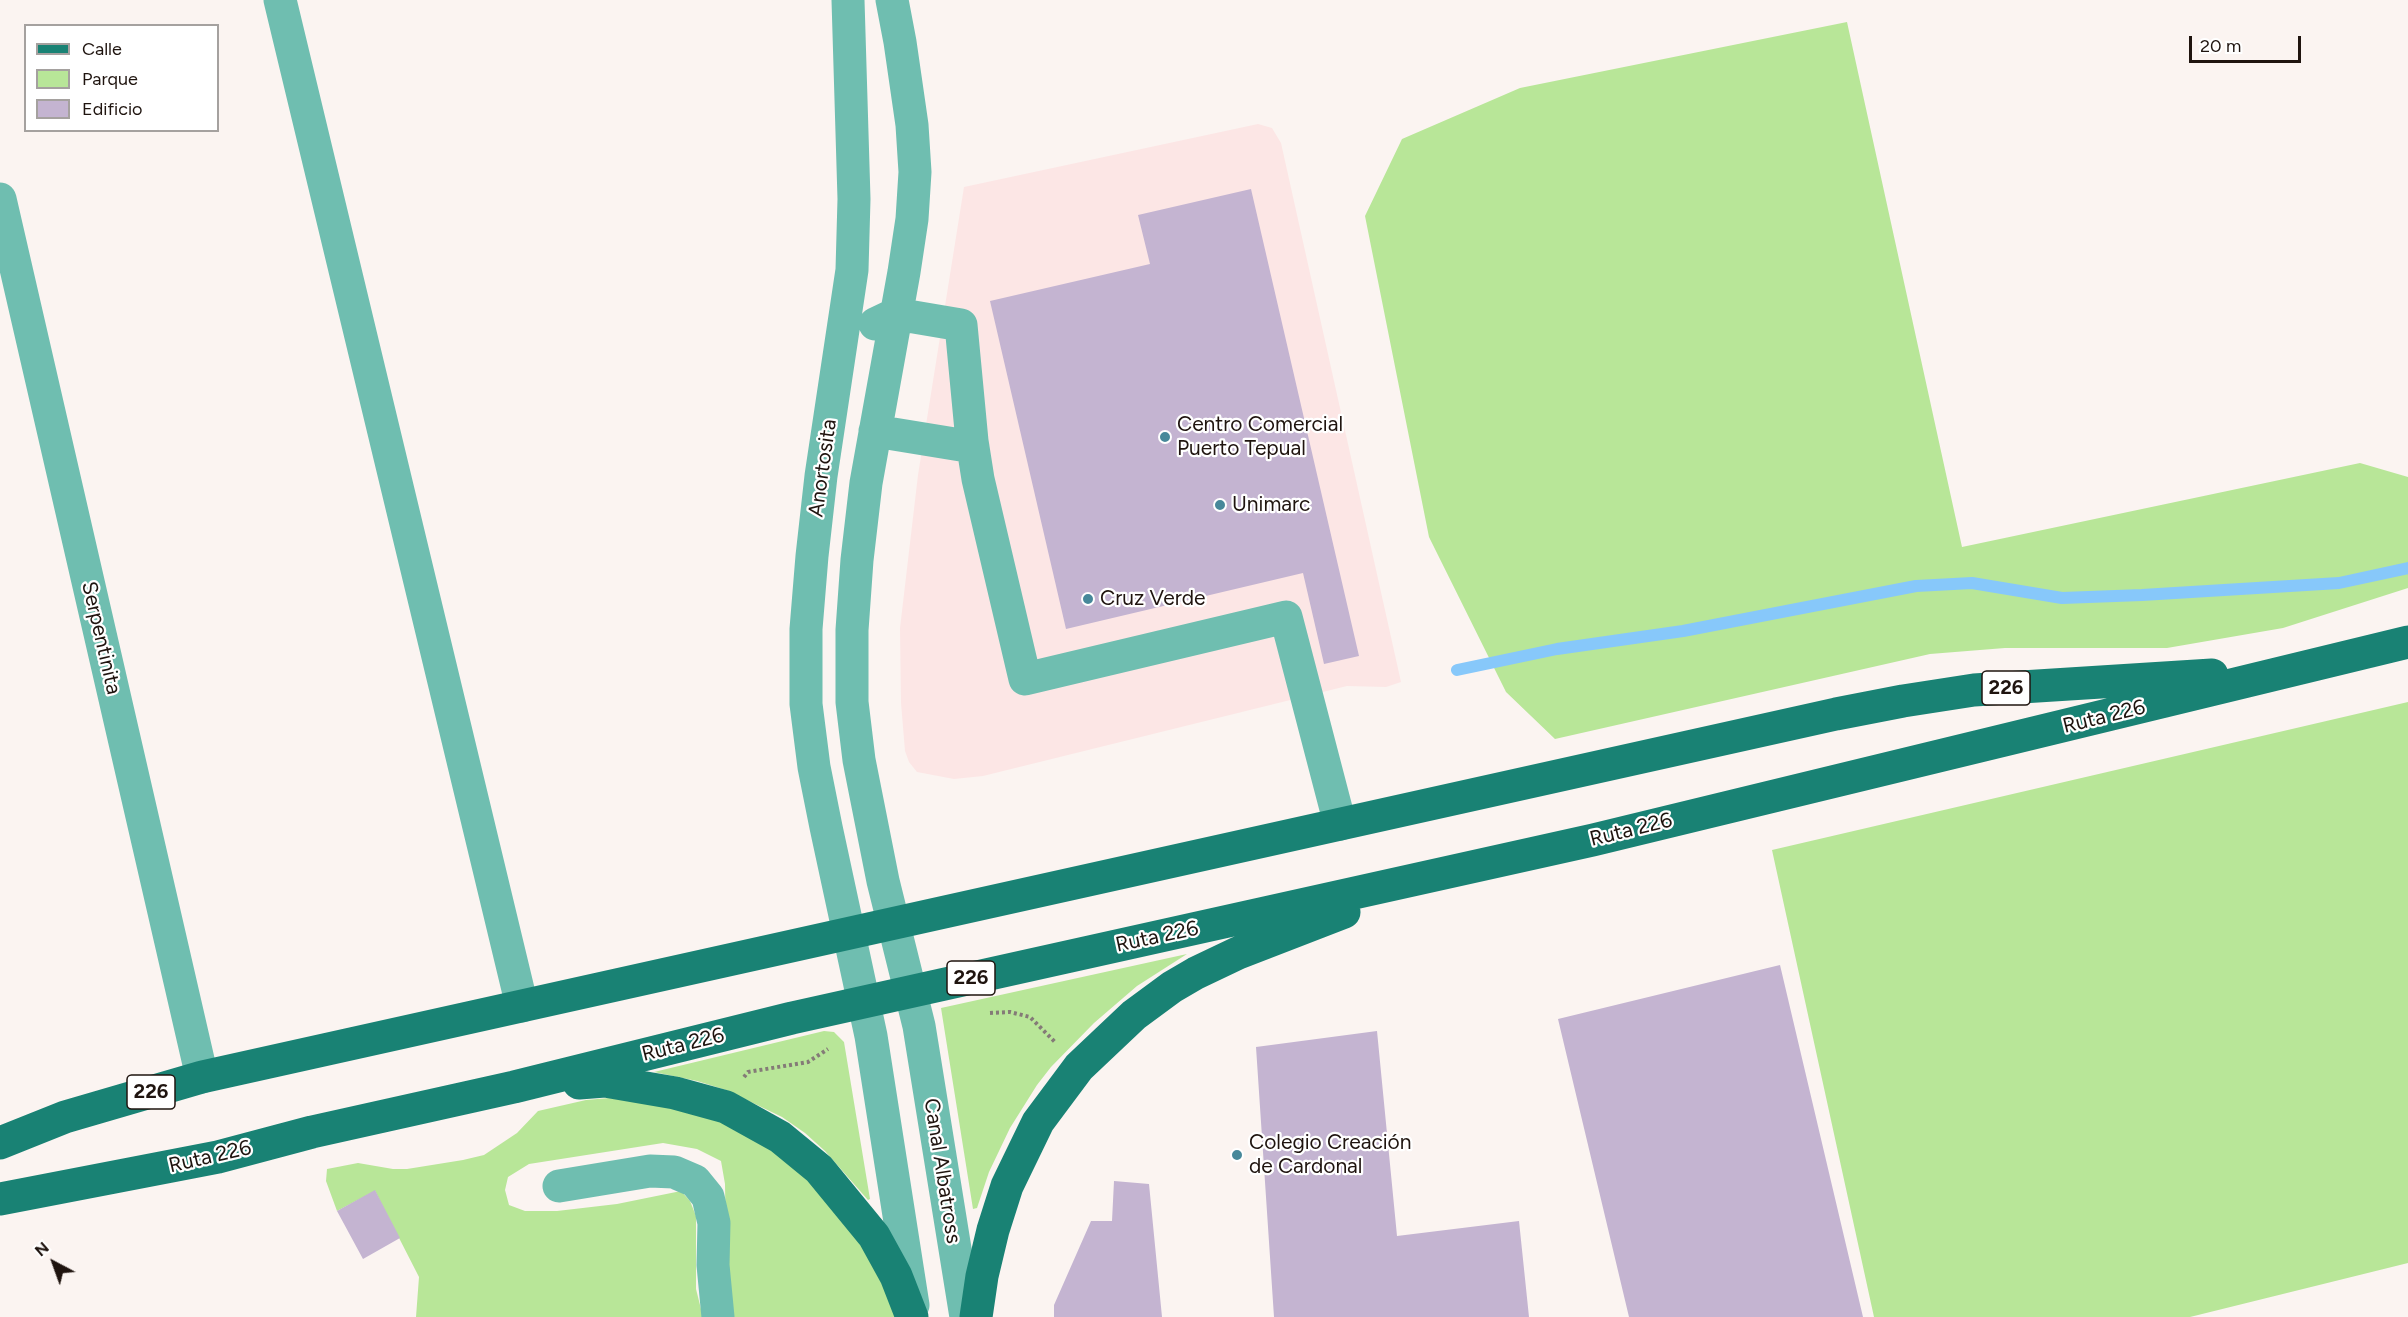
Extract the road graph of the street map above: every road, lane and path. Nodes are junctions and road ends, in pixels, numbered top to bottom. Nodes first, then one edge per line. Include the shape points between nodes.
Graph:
1 (280, 0) edge
2 (848, 0) edge
3 (892, 0) edge
4 (0, 199) edge
5 (896, 314) junction
6 (843, 338) junction
7 (875, 431) junction
8 (973, 447) junction
9 (2408, 642) edge
10 (2312, 666) junction
11 (1340, 824) junction
12 (1429, 877) junction
13 (893, 922) junction
14 (848, 933) junction
15 (911, 992) junction
16 (864, 1002) junction
17 (522, 1006) junction
18 (985, 1014) dead end
19 (836, 1043) dead end
20 (1079, 1067) junction
21 (202, 1077) junction
22 (514, 1087) junction
23 (726, 1107) junction
24 (0, 1143) edge
25 (559, 1186) dead end
26 (0, 1199) edge
27 (718, 1317) edge
28 (914, 1317) edge
29 (966, 1317) edge
30 (976, 1317) edge

1 - 17 street
2 - 6 street, Anortosita via 854,199 852,270
3 - 5 street via 912,125 915,172 912,219
4 - 21 street, Serpentinita
5 - 6 street
5 - 7 street
5 - 8 street via 961,325
6 - 14 street, Anortosita via 812,556 806,693 814,768
7 - 8 street
7 - 13 street via 856,560 852,702 861,772
8 - 11 street via 1025,679 1286,617
9 - 10 main road, Ruta 226 / 226
10 - 11 main road, Ruta 226 / 226 via 1974,690 1903,701
10 - 12 main road, Ruta 226 / 226
11 - 13 main road, Ruta 226 / 226
12 - 15 main road, Ruta 226 / 226
12 - 20 main road via 1196,973 1134,1015
13 - 14 main road, Ruta 226 / 226
13 - 15 street, Canal Albatross
14 - 16 street, Anortosita
14 - 17 main road, Ruta 226 / 226
15 - 16 main road, Ruta 226 / 226
15 - 29 street, Canal Albatross
16 - 22 main road, Ruta 226 / 226
16 - 28 street, Anortosita
17 - 21 main road, Ruta 226 / 226
18 - 20 path via 1011,1012 1030,1017
19 - 23 path via 808,1062 746,1073
20 - 30 main road via 1038,1122 1007,1185 982,1276
21 - 24 main road, Ruta 226 / 226 via 65,1117
22 - 23 main road via 605,1081 658,1089
22 - 26 main road, Ruta 226 / 226 via 218,1157
23 - 28 main road via 795,1148 848,1201 887,1257
25 - 27 street via 650,1171 674,1172 695,1181 708,1197 714,1223 712,1265

